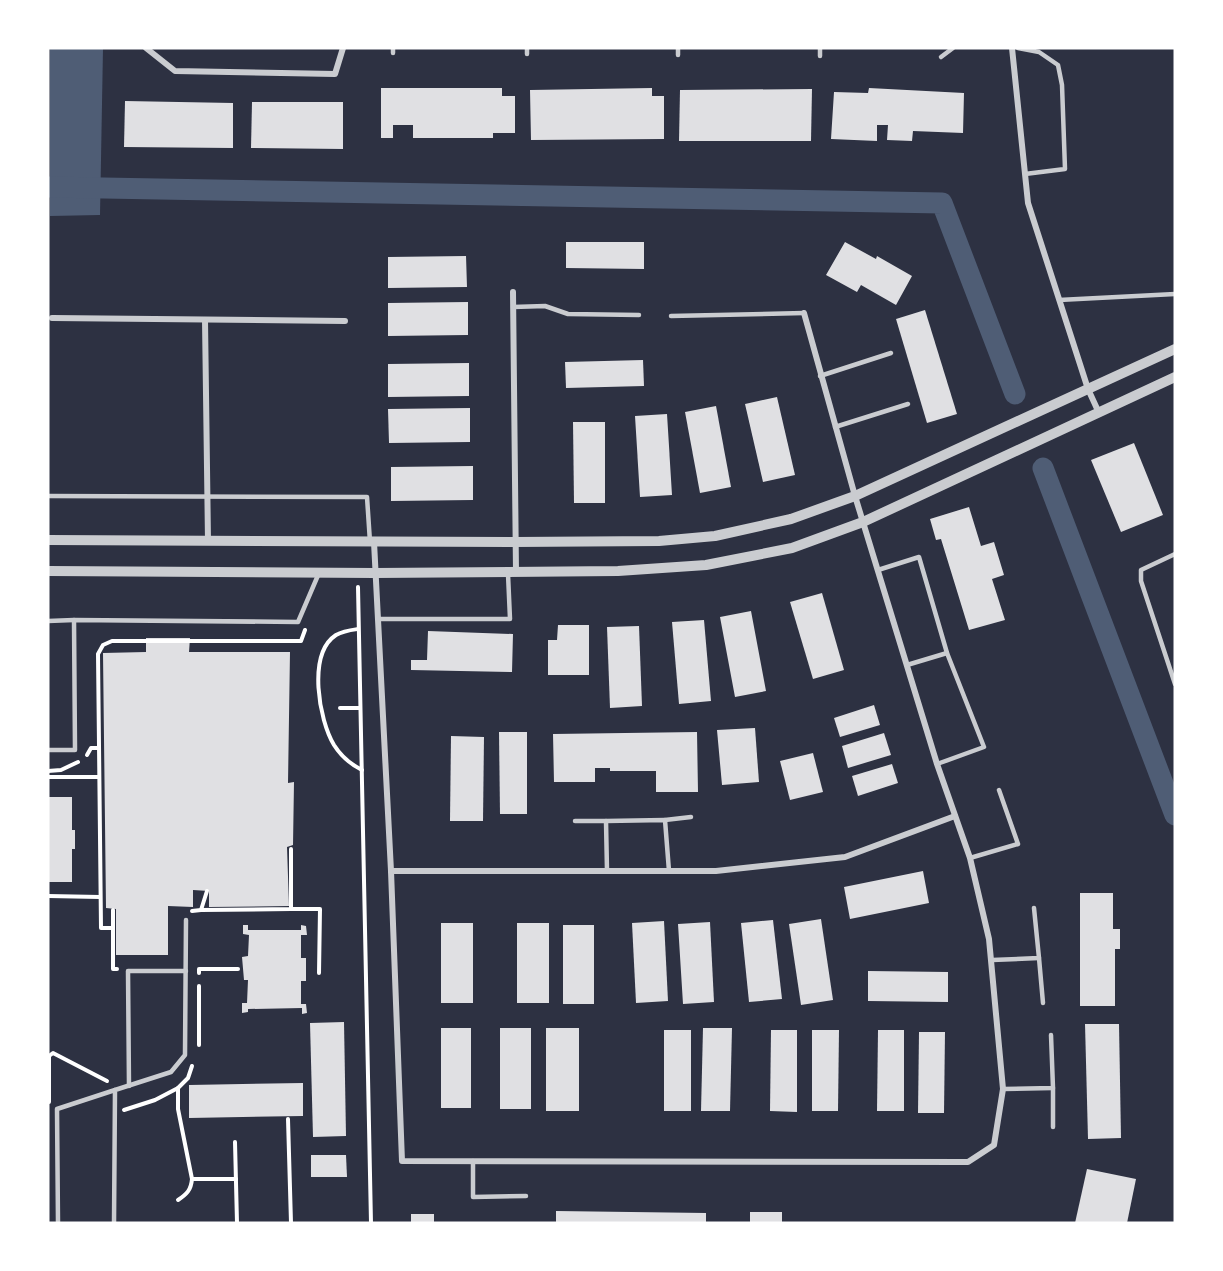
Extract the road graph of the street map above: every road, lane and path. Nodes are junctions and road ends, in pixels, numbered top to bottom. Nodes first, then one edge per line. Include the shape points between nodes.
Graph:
1 (146, 48) edge
2 (343, 48) edge
3 (678, 48) edge
4 (820, 48) edge
5 (953, 48) edge
6 (1012, 48) edge
7 (1018, 48) edge
8 (678, 55) dead end
9 (820, 56) dead end
10 (941, 57) dead end
11 (1025, 174) junction
12 (513, 292) dead end
13 (1175, 294) edge
14 (1059, 300) junction
15 (513, 307) junction
16 (804, 313) joint
17 (639, 315) dead end
18 (672, 316) dead end
19 (52, 318) dead end
20 (205, 320) junction
21 (345, 321) dead end
22 (1175, 349) edge
23 (891, 353) dead end
24 (820, 376) junction
25 (1175, 377) edge
26 (1088, 389) junction
27 (908, 404) dead end
28 (1099, 413) junction
29 (835, 427) junction
30 (48, 496) edge
31 (207, 496) junction
32 (855, 496) junction
33 (864, 522) junction
34 (48, 540) edge
35 (208, 541) junction
36 (372, 542) junction
37 (515, 542) junction
38 (1175, 554) edge
39 (878, 570) junction
40 (48, 571) edge
41 (512, 572) junction
42 (319, 573) junction
43 (357, 573) junction
44 (375, 573) junction
45 (378, 619) junction
46 (74, 620) junction
47 (48, 621) edge
48 (358, 628) junction
49 (112, 641) dead end
50 (947, 653) junction
51 (907, 665) junction
52 (1175, 684) edge
53 (340, 708) dead end
54 (360, 708) junction
55 (91, 748) dead end
56 (99, 748) junction
57 (48, 750) edge
58 (937, 764) junction
59 (362, 770) junction
60 (48, 777) edge
61 (99, 777) junction
62 (999, 789) dead end
63 (955, 816) junction
64 (691, 817) dead end
65 (664, 820) junction
66 (575, 821) dead end
67 (606, 821) junction
68 (291, 849) dead end
69 (970, 858) junction
70 (391, 871) junction
71 (608, 871) junction
72 (669, 871) junction
73 (48, 896) edge
74 (100, 897) junction
75 (1034, 908) dead end
76 (291, 909) junction
77 (113, 910) dead end
78 (201, 910) dead end
79 (186, 920) dead end
80 (113, 928) junction
81 (1039, 958) junction
82 (992, 960) junction
83 (128, 971) junction
84 (186, 971) junction
85 (319, 973) dead end
86 (1043, 1003) dead end
87 (1051, 1035) dead end
88 (129, 1086) junction
89 (178, 1088) dead end
90 (1053, 1088) junction
91 (1003, 1089) junction
92 (115, 1090) junction
93 (122, 1111) dead end
94 (288, 1119) dead end
95 (1053, 1126) dead end
96 (235, 1142) dead end
97 (473, 1161) junction
98 (236, 1179) junction
99 (526, 1196) dead end
100 (178, 1200) dead end
101 (58, 1223) edge
102 (114, 1223) edge
103 (237, 1223) edge
104 (291, 1223) edge
105 (371, 1223) edge

1 - 2 street via 175,71 335,74
3 - 8 lane
4 - 9 lane
5 - 10 lane
6 - 11 street
7 - 11 lane via 1040,52 1058,65 1062,85 1065,169
11 - 14 street via 1028,204
12 - 15 street
13 - 14 lane
14 - 26 street
15 - 17 lane via 545,306 568,314
15 - 37 street
16 - 18 lane
16 - 24 street
19 - 20 street
20 - 21 street
20 - 31 street
22 - 26 street
23 - 24 lane
24 - 29 street
25 - 28 street
26 - 28 street
26 - 32 street
27 - 29 lane
28 - 33 street
29 - 32 street
30 - 31 lane
31 - 35 street
31 - 36 lane via 367,497
32 - 33 street
32 - 37 street via 791,519 715,536
33 - 39 street
33 - 41 street via 792,548 706,565
34 - 35 street
35 - 36 street
36 - 37 street
36 - 44 street
37 - 41 street
38 - 52 lane via 1141,570 1141,581
39 - 50 lane via 919,557
39 - 51 street
40 - 42 street
41 - 44 street
41 - 45 lane via 510,619
42 - 43 street
42 - 46 lane via 298,622
43 - 44 street
43 - 48 path
44 - 45 street
45 - 70 street
46 - 47 lane
46 - 57 lane via 75,750
48 - 54 path
48 - 59 path via 336,635 328,643 319,672 322,719 342,756
49 - 56 path via 103,645 98,654
50 - 51 lane
50 - 58 lane via 984,747
51 - 58 street
53 - 54 path
54 - 59 path
55 - 56 path
56 - 61 path
58 - 63 street
59 - 105 path
60 - 61 path
61 - 74 path
62 - 69 lane via 1018,844
63 - 69 street
63 - 72 street via 845,857 716,871
64 - 65 lane
65 - 67 lane
65 - 72 lane
66 - 67 lane
67 - 71 lane
68 - 76 path
69 - 82 street
70 - 71 street
70 - 97 street via 402,1161
71 - 72 street
73 - 74 path
74 - 80 path via 101,928
75 - 81 lane
76 - 78 path
76 - 85 path via 320,909
77 - 80 path
79 - 84 lane
80 - 83 path via 113,969
81 - 82 lane
81 - 86 lane
82 - 91 street
83 - 84 lane
83 - 88 lane
84 - 88 lane via 185,1055 171,1072
87 - 90 lane
88 - 92 lane
89 - 93 path
90 - 91 lane
90 - 95 lane
91 - 97 street via 994,1145 968,1162
92 - 101 lane via 57,1109
92 - 102 lane
94 - 104 path
96 - 98 path
97 - 99 lane via 473,1197
98 - 100 path via 192,1179 187,1194
98 - 103 path

